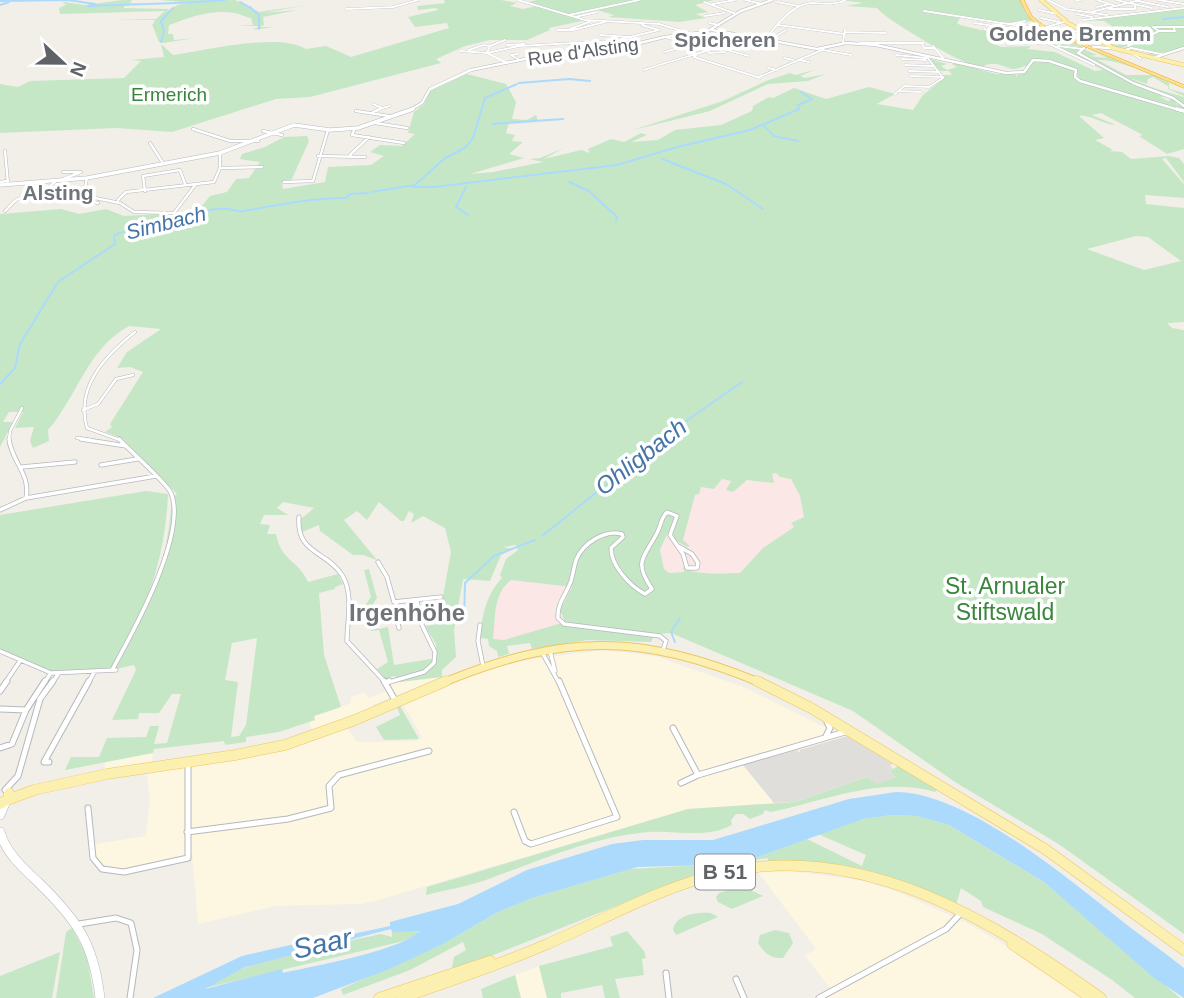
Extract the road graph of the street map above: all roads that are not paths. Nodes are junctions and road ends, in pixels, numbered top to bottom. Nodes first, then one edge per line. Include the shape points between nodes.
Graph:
1 (418, 0) edge
2 (518, 0) edge
3 (536, 0) edge
4 (639, 0) edge
5 (735, 0) edge
6 (745, 0) edge
7 (772, 0) edge
8 (845, 0) edge
9 (1024, 0) edge
10 (1040, 0) edge
11 (1048, 0) edge
12 (1081, 0) edge
13 (1097, 0) edge
14 (1116, 0) edge
15 (1138, 0) edge
16 (1158, 0) edge
17 (1172, 0) edge
18 (1076, 1) edge
19 (704, 2) dead end
20 (761, 2) edge
21 (777, 2) dead end
22 (807, 2) edge
23 (526, 3) junction
24 (1128, 3) junction
25 (755, 4) junction
26 (1133, 4) junction
27 (711, 5) junction
28 (1112, 5) junction
29 (1183, 5) edge
30 (800, 6) junction
31 (394, 7) junction
32 (387, 8) dead end
33 (1064, 8) junction
34 (1107, 8) junction
35 (1176, 8) junction
36 (346, 9) dead end
37 (1097, 9) junction
38 (1134, 9) junction
39 (1158, 9) junction
40 (924, 11) dead end
41 (1040, 11) dead end
42 (1053, 11) junction
43 (1142, 11) junction
44 (727, 12) junction
45 (1089, 12) junction
46 (597, 14) dead end
47 (736, 14) junction
48 (1078, 14) dead end
49 (569, 15) junction
50 (1108, 15) junction
51 (705, 16) dead end
52 (575, 17) junction
53 (606, 18) dead end
54 (1041, 18) dead end
55 (1094, 18) junction
56 (595, 20) junction
57 (1083, 20) dead end
58 (1025, 21) dead end
59 (607, 22) dead end
60 (646, 23) junction
61 (709, 23) dead end
62 (974, 23) dead end
63 (1008, 24) junction
64 (1069, 24) junction
65 (719, 25) junction
66 (778, 25) junction
67 (1184, 27) edge
68 (1045, 28) junction
69 (1174, 28) junction
70 (569, 29) junction
71 (984, 29) dead end
72 (557, 30) dead end
73 (712, 30) junction
74 (786, 30) dead end
75 (1160, 31) junction
76 (845, 32) junction
77 (1031, 32) junction
78 (886, 33) dead end
79 (600, 34) dead end
80 (695, 35) junction
81 (631, 37) junction
82 (666, 37) junction
83 (680, 37) junction
84 (745, 37) junction
85 (505, 40) dead end
86 (759, 40) junction
87 (764, 40) junction
88 (1042, 40) junction
89 (612, 41) junction
90 (702, 41) junction
91 (843, 43) junction
92 (860, 43) junction
93 (1046, 43) junction
94 (694, 44) junction
95 (1007, 44) dead end
96 (533, 45) junction
97 (490, 46) junction
98 (717, 46) junction
99 (1058, 46) dead end
100 (1128, 46) dead end
101 (516, 47) junction
102 (1093, 47) dead end
103 (498, 48) dead end
104 (624, 48) junction
105 (1084, 48) joint
106 (1110, 48) junction
107 (1184, 48) edge
108 (822, 50) junction
109 (1125, 50) dead end
110 (460, 51) dead end
111 (727, 51) junction
112 (467, 52) junction
113 (665, 52) dead end
114 (708, 52) junction
115 (1132, 53) junction
116 (487, 54) junction
117 (518, 54) dead end
118 (796, 54) dead end
119 (1160, 54) junction
120 (698, 55) junction
121 (851, 55) dead end
122 (896, 55) dead end
123 (524, 56) dead end
124 (749, 56) dead end
125 (807, 56) junction
126 (784, 58) dead end
127 (818, 58) dead end
128 (927, 58) junction
129 (1153, 58) junction
130 (518, 59) junction
131 (939, 59) junction
132 (1141, 59) dead end
133 (796, 60) junction
134 (902, 60) dead end
135 (808, 62) dead end
136 (507, 63) junction
137 (905, 65) dead end
138 (1094, 65) dead end
139 (1184, 65) edge
140 (786, 66) junction
141 (933, 66) junction
142 (768, 68) dead end
143 (794, 68) dead end
144 (644, 70) dead end
145 (777, 70) junction
146 (909, 71) dead end
147 (939, 72) junction
148 (911, 76) dead end
149 (943, 77) junction
150 (899, 84) dead end
151 (906, 86) junction
152 (1184, 87) edge
153 (919, 93) dead end
154 (373, 104) dead end
155 (390, 106) dead end
156 (382, 108) junction
157 (1184, 108) edge
158 (356, 111) dead end
159 (371, 113) junction
160 (390, 117) junction
161 (373, 123) junction
162 (355, 128) junction
163 (407, 128) dead end
164 (193, 129) dead end
165 (328, 130) junction
166 (263, 131) dead end
167 (275, 131) junction
168 (282, 135) dead end
169 (369, 137) junction
170 (258, 141) junction
171 (150, 143) dead end
172 (404, 143) dead end
173 (5, 151) dead end
174 (220, 153) junction
175 (318, 156) junction
176 (349, 157) junction
177 (365, 157) dead end
178 (163, 163) junction
179 (262, 167) dead end
180 (220, 168) junction
181 (63, 172) dead end
182 (87, 178) junction
183 (59, 180) junction
184 (8, 182) junction
185 (284, 182) dead end
186 (0, 183) edge
187 (185, 184) junction
188 (196, 184) junction
189 (40, 188) dead end
190 (145, 191) junction
191 (85, 192) junction
192 (83, 198) junction
193 (118, 200) junction
194 (98, 203) dead end
195 (5, 211) dead end
196 (176, 215) junction
197 (183, 220) dead end
198 (135, 332) dead end
199 (133, 375) dead end
200 (22, 408) dead end
201 (82, 411) junction
202 (77, 438) dead end
203 (126, 446) junction
204 (137, 459) junction
205 (75, 462) dead end
206 (101, 465) dead end
207 (22, 467) junction
208 (156, 476) junction
209 (26, 498) junction
210 (0, 510) edge
211 (299, 517) dead end
212 (678, 546) junction
213 (377, 562) dead end
214 (441, 597) dead end
215 (417, 601) junction
216 (397, 603) junction
217 (480, 625) dead end
218 (399, 628) dead end
219 (546, 650) junction
220 (663, 650) junction
221 (0, 651) edge
222 (21, 660) junction
223 (502, 660) junction
224 (545, 661) junction
225 (483, 666) junction
226 (95, 671) junction
227 (51, 673) junction
228 (59, 673) junction
229 (555, 673) junction
230 (386, 683) junction
231 (0, 691) edge
232 (395, 701) junction
233 (0, 709) edge
234 (26, 710) junction
235 (813, 710) junction
236 (673, 728) dead end
237 (846, 728) junction
238 (826, 736) junction
239 (818, 741) junction
240 (0, 748) edge
241 (429, 751) dead end
242 (49, 762) dead end
243 (188, 762) junction
244 (698, 775) junction
245 (681, 783) dead end
246 (5, 797) edge
247 (88, 808) dead end
248 (514, 812) dead end
249 (0, 815) edge
250 (0, 832) edge
251 (187, 832) junction
252 (961, 913) junction
253 (79, 924) junction
254 (570, 932) junction
255 (1184, 950) edge
256 (666, 973) dead end
257 (736, 979) dead end
258 (100, 998) edge
259 (130, 998) edge
260 (379, 998) edge
261 (401, 998) edge
262 (669, 998) edge
263 (744, 998) edge
264 (819, 998) edge
265 (1091, 998) edge
266 (1101, 998) edge

1 - 31 street
2 - 23 street
3 - 23 street
4 - 49 street
5 - 27 street
6 - 25 street
7 - 20 main road
8 - 22 street via 836,5
9 - 68 highway via 1030,17
10 - 42 main road
11 - 33 street
12 - 18 street
13 - 28 street
14 - 24 street
15 - 24 street
15 - 35 street
16 - 29 street
17 - 29 street
19 - 27 street
20 - 25 main road
21 - 30 street
22 - 30 street
23 - 49 street
24 - 26 street
24 - 28 street
25 - 47 main road
26 - 38 street
26 - 39 street
27 - 44 street
28 - 34 street
28 - 37 street
29 - 35 street
30 - 66 street
31 - 32 street
31 - 36 street
33 - 42 street
33 - 45 street
34 - 37 street
34 - 38 street
35 - 39 street
37 - 45 street
37 - 50 street
38 - 43 street
39 - 43 street
40 - 63 street
41 - 42 street
42 - 64 main road
43 - 50 street
44 - 47 street
44 - 51 street
45 - 50 street
46 - 52 street
47 - 65 main road
48 - 55 street
49 - 52 street
50 - 55 street
52 - 56 street
53 - 56 street
54 - 64 street
55 - 57 street
56 - 60 street
56 - 70 street
58 - 63 street
59 - 70 street
60 - 80 street
60 - 81 street via 641,25 659,30
61 - 65 street
62 - 77 street
63 - 68 street
64 - 68 street
64 - 68 street via 1060,32
64 - 106 main road
65 - 73 main road
66 - 76 street
66 - 87 street
67 - 69 street
68 - 77 street
68 - 152 highway
68 - 152 highway
69 - 75 street
69 - 75 street via 1152,27
70 - 72 street
71 - 88 street
73 - 80 main road, Rue d'Alsting
73 - 84 street
74 - 87 street
75 - 100 street
76 - 78 street
76 - 91 street
77 - 88 street via 1026,33
79 - 81 street
80 - 83 main road, Rue d'Alsting
80 - 90 street
80 - 98 street
81 - 89 street
82 - 83 main road, Rue d'Alsting
82 - 94 street
82 - 104 main road, Rue d'Alsting
83 - 94 street
84 - 86 street
84 - 98 street
84 - 98 street
85 - 97 street
86 - 87 street
86 - 98 street via 743,46
87 - 108 street
88 - 93 street
89 - 96 street
89 - 104 street
90 - 94 street
90 - 98 street
91 - 92 street
91 - 108 street
92 - 128 street
92 - 131 street via 923,43 924,48 933,47 943,58
93 - 95 street
93 - 138 street
94 - 98 street
94 - 113 street
96 - 101 street
96 - 101 street via 507,45
97 - 103 street
97 - 112 street
97 - 116 street
98 - 111 street
98 - 114 street
98 - 114 street
99 - 105 street
101 - 116 street
102 - 106 street
104 - 130 main road, Rue d'Alsting
105 - 157 street via 1078,51 1082,55 1173,98
106 - 115 main road
107 - 119 main road
108 - 121 street
108 - 125 street
109 - 119 street
110 - 112 street
111 - 114 street
111 - 124 street
112 - 116 street
114 - 120 street
115 - 129 main road
115 - 132 street
116 - 136 street
117 - 130 street via 511,55
118 - 125 street
119 - 129 main road
120 - 144 street
120 - 145 street via 694,57 758,78
122 - 128 street
123 - 130 street
125 - 127 street
125 - 133 street
126 - 133 street
128 - 131 street
128 - 134 street
128 - 141 street
129 - 139 main road
130 - 136 main road, Rue d'Alsting
131 - 157 street via 1009,73 1024,72 1032,60 1046,60 1076,70 1080,82
133 - 135 street
133 - 140 street
136 - 160 main road, Rue d'Alsting via 474,70 430,89 421,104
137 - 141 street
140 - 143 street
140 - 145 street
141 - 147 street
142 - 145 street
146 - 147 street
147 - 149 street
148 - 149 street
149 - 151 street via 932,86
150 - 151 street
151 - 153 street via 897,92
154 - 156 street
155 - 156 street
156 - 159 street
158 - 159 street
159 - 160 street
160 - 161 main road
161 - 162 main road
161 - 163 street
162 - 165 main road
162 - 169 street via 352,135
164 - 170 street via 230,141
165 - 167 main road via 299,125
165 - 175 street
166 - 167 street
167 - 168 street
167 - 170 main road
169 - 172 street
169 - 176 street
170 - 174 main road
171 - 178 street
173 - 184 street
174 - 178 main road
174 - 180 street
175 - 176 street
175 - 185 street via 313,181
176 - 177 street
178 - 182 main road
179 - 180 street
180 - 188 street via 214,183
181 - 183 street via 81,172
182 - 183 main road
182 - 191 street
183 - 184 main road
183 - 189 street
184 - 186 main road
187 - 188 street
187 - 190 street
187 - 190 street via 180,170 143,176
188 - 196 street
190 - 193 street via 126,192
191 - 192 street
191 - 193 street via 89,197
192 - 194 street
192 - 195 street via 18,198
193 - 196 street via 134,212
196 - 197 street
198 - 201 street via 100,366
199 - 201 street via 116,379 98,404
200 - 207 street via 9,434
201 - 203 street via 87,428 118,438
202 - 203 street
203 - 204 street
204 - 206 street
204 - 208 street
205 - 207 street
207 - 209 street via 29,485
208 - 209 street
208 - 226 street via 172,494 169,533 153,594 114,670
209 - 210 street
211 - 230 street via 301,540 333,564 346,583 347,641
212 - 212 street via 687,568 697,568 692,554
212 - 220 street via 670,533 677,516 667,512 642,559 641,573 652,589 642,594 610,553 622,534 609,533 580,552 557,608 564,624 660,636 666,641
213 - 216 street
214 - 215 street
215 - 216 street
215 - 230 street via 422,624 435,647 434,661 425,671
216 - 218 street
217 - 225 street
219 - 220 main road via 603,644
219 - 223 main road
219 - 224 street
219 - 229 street
220 - 235 main road via 730,671
221 - 222 street
222 - 227 street
222 - 231 street
223 - 224 street via 531,656
223 - 225 main road
224 - 229 street
225 - 232 main road
226 - 228 street
226 - 242 street via 44,762
227 - 228 street
227 - 234 street
228 - 246 street via 40,699 18,776
229 - 248 street via 617,817 531,844 525,841
230 - 232 street
232 - 243 main road via 283,745
233 - 234 street
234 - 240 street via 10,746
235 - 237 main road
235 - 238 street via 829,725
236 - 244 street
237 - 238 street
237 - 239 street
237 - 255 main road via 1060,859
238 - 239 street
239 - 244 street
241 - 251 street via 339,775 329,786 331,808
243 - 246 main road
243 - 251 street
244 - 245 street
246 - 249 main road
247 - 251 street via 94,861 107,871 124,872 188,858
250 - 253 main road via 11,854
252 - 254 main road, B 51 via 850,872 812,866 746,868 689,883
252 - 264 street via 946,929
252 - 265 main road, B 51
252 - 266 main road, B 51 via 1047,960
253 - 258 main road via 92,949
253 - 259 street via 116,918 131,923 136,948
254 - 260 main road, B 51
254 - 261 main road, B 51
256 - 262 street
257 - 263 street

